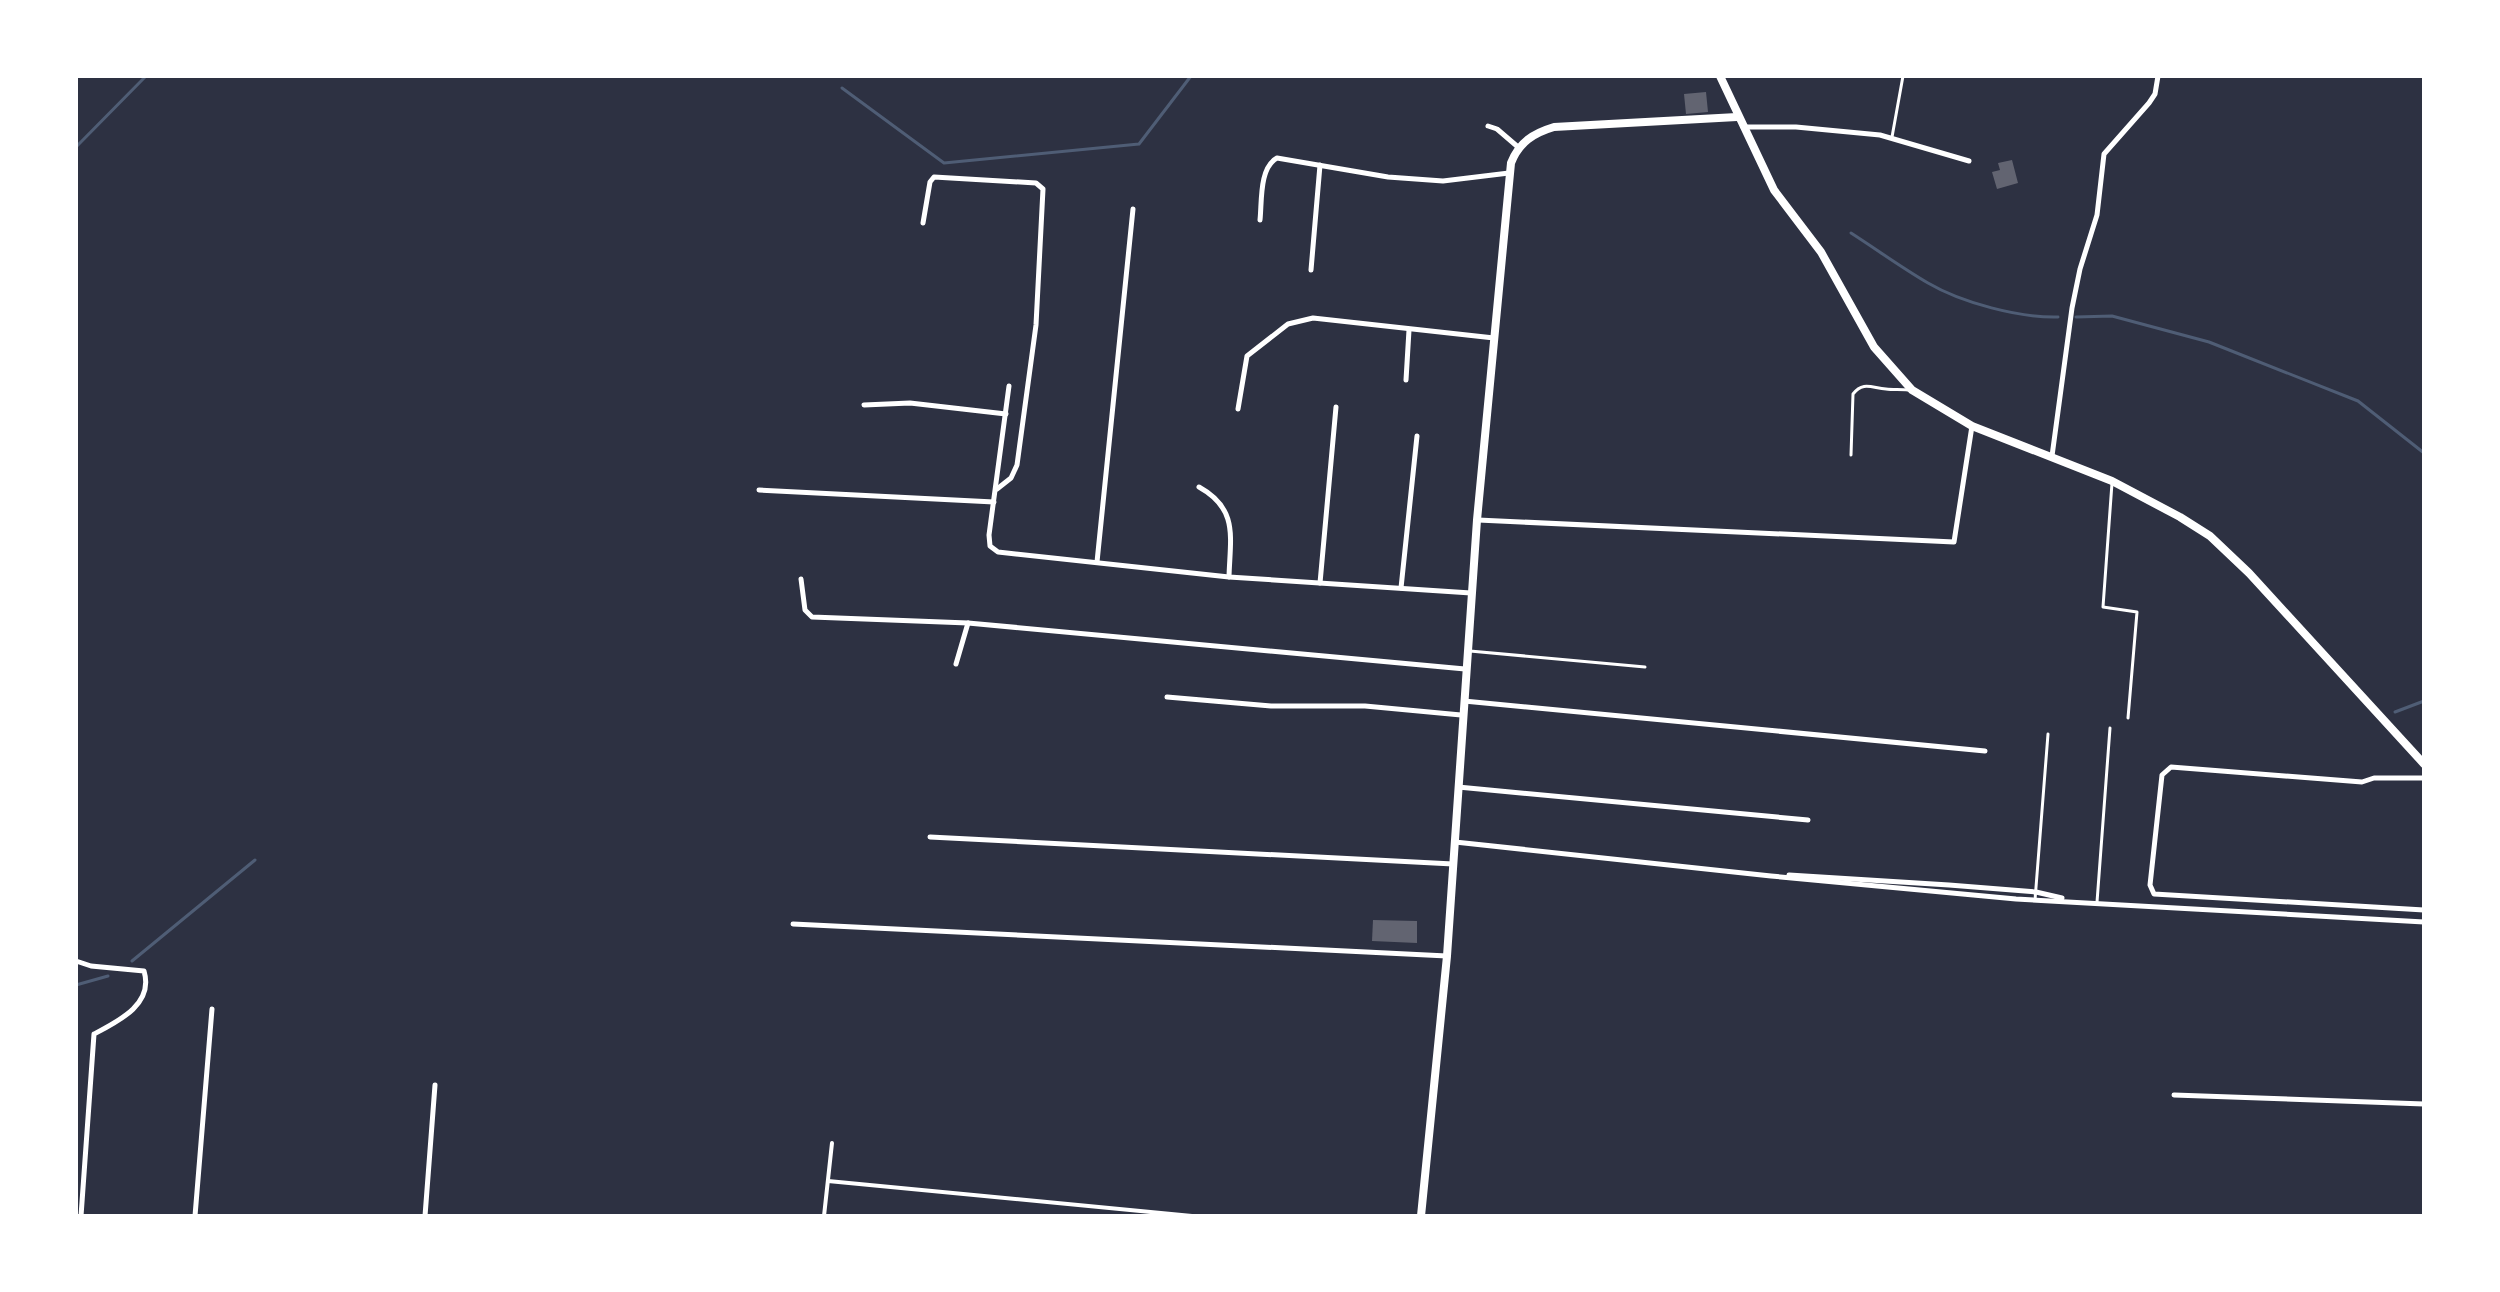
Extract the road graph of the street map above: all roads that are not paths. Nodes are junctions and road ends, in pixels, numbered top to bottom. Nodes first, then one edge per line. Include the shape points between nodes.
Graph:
1 (1720, 76) edge
2 (1903, 76) edge
3 (2158, 76) edge
4 (1737, 117) junction
5 (1488, 126) dead end
6 (1743, 127) junction
7 (1892, 137) junction
8 (1518, 147) junction
9 (1969, 161) dead end
10 (1320, 165) junction
11 (1509, 173) junction
12 (1133, 209) dead end
13 (1260, 220) dead end
14 (923, 223) dead end
15 (1311, 270) dead end
16 (1409, 330) junction
17 (1494, 338) junction
18 (1406, 380) dead end
19 (1009, 386) dead end
20 (1912, 390) junction
21 (864, 405) dead end
22 (1336, 407) dead end
23 (1238, 409) dead end
24 (1006, 414) junction
25 (1972, 426) junction
26 (1417, 436) dead end
27 (1851, 455) dead end
28 (2052, 456) junction
29 (2112, 481) junction
30 (1199, 487) dead end
31 (759, 490) dead end
32 (996, 490) junction
33 (994, 502) junction
34 (1477, 520) junction
35 (1097, 562) junction
36 (1229, 577) junction
37 (801, 579) dead end
38 (1320, 583) junction
39 (1401, 588) junction
40 (1471, 593) junction
41 (968, 623) junction
42 (1466, 651) junction
43 (956, 664) dead end
44 (1645, 667) dead end
45 (1465, 669) junction
46 (1167, 697) dead end
47 (1463, 701) junction
48 (1461, 715) junction
49 (2128, 718) dead end
50 (2110, 728) dead end
51 (2048, 734) dead end
52 (1985, 751) dead end
53 (2424, 764) edge
54 (2424, 778) edge
55 (1458, 787) junction
56 (1808, 820) dead end
57 (930, 837) dead end
58 (1455, 842) junction
59 (1453, 864) junction
60 (1771, 876) junction
61 (1919, 882) junction
62 (1975, 887) junction
63 (1919, 890) junction
64 (2036, 892) junction
65 (1974, 895) junction
66 (2035, 900) junction
67 (2074, 900) junction
68 (2263, 900) junction
69 (2097, 902) junction
70 (2424, 910) edge
71 (2262, 913) junction
72 (2424, 922) edge
73 (793, 924) dead end
74 (1447, 956) junction
75 (76, 961) edge
76 (212, 1009) dead end
77 (435, 1085) dead end
78 (2174, 1095) dead end
79 (2424, 1104) edge
80 (832, 1143) dead end
81 (828, 1181) junction
82 (1150, 1214) edge
83 (81, 1216) edge
84 (195, 1216) edge
85 (425, 1216) edge
86 (824, 1216) edge
87 (1192, 1216) edge
88 (1421, 1216) edge

1 - 4 main road
2 - 7 lane
3 - 28 street via 2149,103 2104,154 2097,215 2072,308
4 - 6 main road
4 - 8 main road via 1568,125 1534,134
5 - 8 street
6 - 7 street
6 - 20 main road via 1774,190 1821,252 1874,347
7 - 9 street
8 - 11 main road
10 - 11 street via 1443,181
10 - 13 street via 1277,158 1271,162
10 - 15 street
11 - 17 main road
12 - 35 street
14 - 32 street via 934,177 1036,183 1043,189 1036,325 1017,465
16 - 17 street
16 - 18 street
16 - 23 street via 1329,318 1288,324 1247,356
17 - 34 main road
19 - 24 street
20 - 25 main road
20 - 27 lane via 1857,388
21 - 24 street via 910,403
22 - 38 street
24 - 32 street
25 - 28 main road
25 - 34 street via 1954,542
26 - 39 street
28 - 29 main road
29 - 49 lane via 2103,607 2137,612
29 - 53 main road via 2180,517 2224,548
30 - 36 street via 1226,508
31 - 33 street
32 - 33 street
33 - 35 street via 988,541 998,552
34 - 40 main road
35 - 36 street
36 - 38 street
37 - 41 street via 805,610 812,617
38 - 39 street
39 - 40 street
40 - 42 main road
41 - 43 street
41 - 45 street
42 - 44 lane
42 - 45 main road
45 - 47 main road
46 - 48 street
47 - 48 main road
47 - 52 street
48 - 55 main road
50 - 69 lane
51 - 64 lane
54 - 68 street via 2362,782 2165,770 2154,894
55 - 56 street
55 - 58 main road
57 - 59 street
58 - 59 main road
58 - 60 street
59 - 74 main road
60 - 61 street
60 - 63 street
61 - 62 street
61 - 63 street
62 - 64 street
62 - 65 street
63 - 65 street
64 - 66 lane
64 - 67 street
65 - 66 street
66 - 67 street
67 - 69 street
68 - 70 street
68 - 71 street
69 - 71 street
71 - 72 street
73 - 74 street
74 - 88 main road
75 - 83 street via 144,971 148,984 142,999 121,1020 94,1034
76 - 84 street
77 - 85 street
78 - 79 street
80 - 81 street
81 - 82 street
81 - 86 street
82 - 87 street

